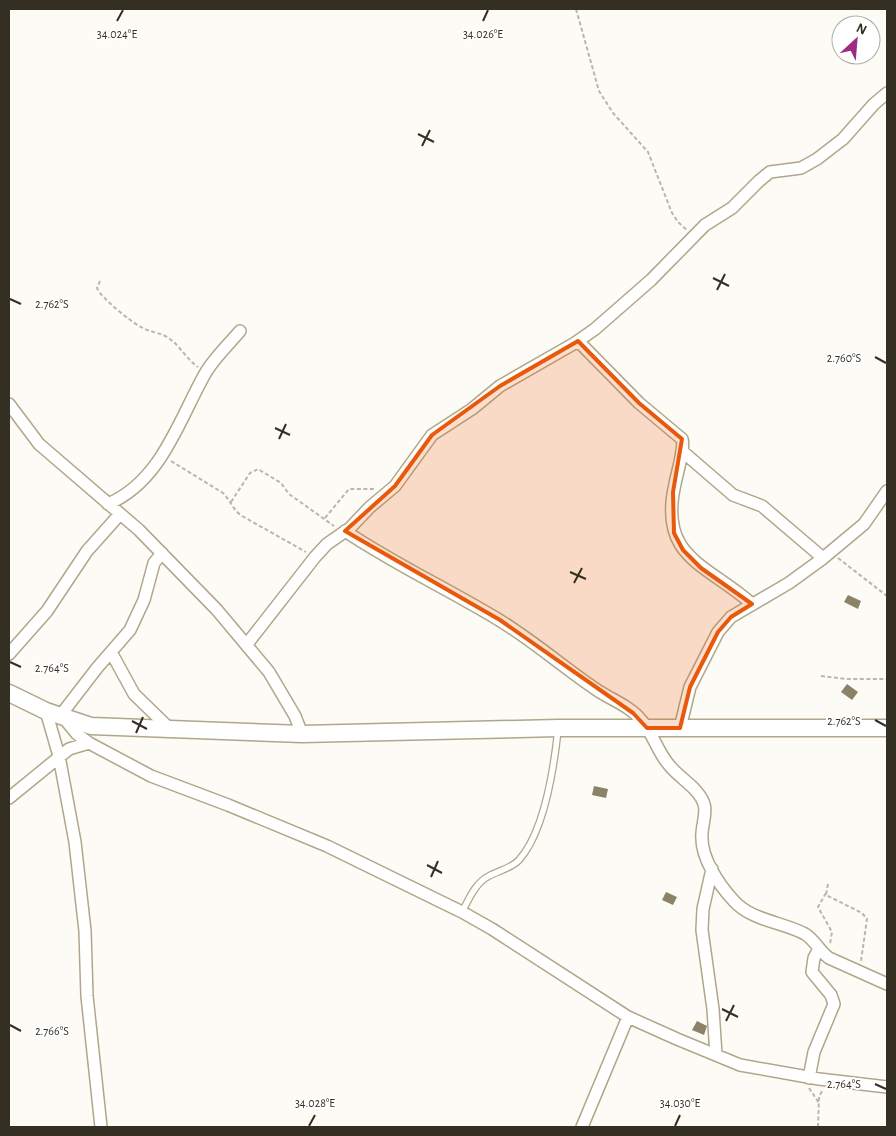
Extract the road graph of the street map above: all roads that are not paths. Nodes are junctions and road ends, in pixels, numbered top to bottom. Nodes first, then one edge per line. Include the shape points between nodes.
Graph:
1 (887, 93) edge
2 (240, 331) dead end
3 (578, 341) junction
4 (9, 404) edge
5 (682, 451) junction
6 (887, 491) edge
7 (108, 504) junction
8 (120, 514) junction
9 (343, 532) junction
10 (162, 553) junction
11 (827, 555) junction
12 (752, 604) junction
13 (247, 644) junction
14 (111, 652) junction
15 (9, 654) edge
16 (9, 693) edge
17 (56, 714) junction
18 (558, 728) junction
19 (647, 728) junction
20 (680, 728) junction
21 (887, 728) edge
22 (170, 729) junction
23 (302, 734) junction
24 (89, 743) junction
25 (59, 756) junction
26 (9, 798) edge
27 (712, 869) junction
28 (462, 912) junction
29 (822, 952) junction
30 (887, 984) edge
31 (628, 1017) junction
32 (716, 1055) junction
33 (805, 1077) junction
34 (887, 1087) edge
35 (101, 1127) edge
36 (582, 1127) edge

1 - 3 street via 844,139 817,159 802,168 770,172 732,208 695,234 651,280
2 - 7 street via 207,371 162,455 143,482
3 - 5 street via 633,397 682,439
3 - 9 street via 500,386 432,435 391,490
4 - 7 street via 39,444
5 - 11 street via 733,495 762,506
5 - 12 street via 673,492 671,513 674,533 683,550 701,568
6 - 11 street via 864,524
7 - 8 street
8 - 10 street
8 - 15 street
9 - 13 street via 315,557
9 - 19 street via 500,620 595,689 633,712
10 - 13 street
10 - 14 street via 154,563 144,600 130,630
11 - 12 street
12 - 20 street via 731,617 718,632 690,687
13 - 23 street via 269,672
14 - 17 street
14 - 22 street via 134,694
16 - 17 street
17 - 22 street via 91,726
17 - 24 street
17 - 25 street
18 - 19 street
18 - 23 street
18 - 28 lane via 550,786 531,841 519,861 487,877 472,892
19 - 20 street
19 - 27 street via 669,765 704,804 701,836 703,850
20 - 21 street
22 - 23 street
24 - 25 street via 78,744
24 - 28 street via 151,776 327,846
25 - 26 street
25 - 35 street via 81,889 87,996
27 - 29 street via 735,903 750,914 808,936
27 - 32 street via 702,930 714,1009
28 - 31 street via 492,928
29 - 30 street
29 - 33 street via 814,958 812,972 834,1004
31 - 32 street
31 - 36 street
32 - 33 street via 740,1065
33 - 34 street

